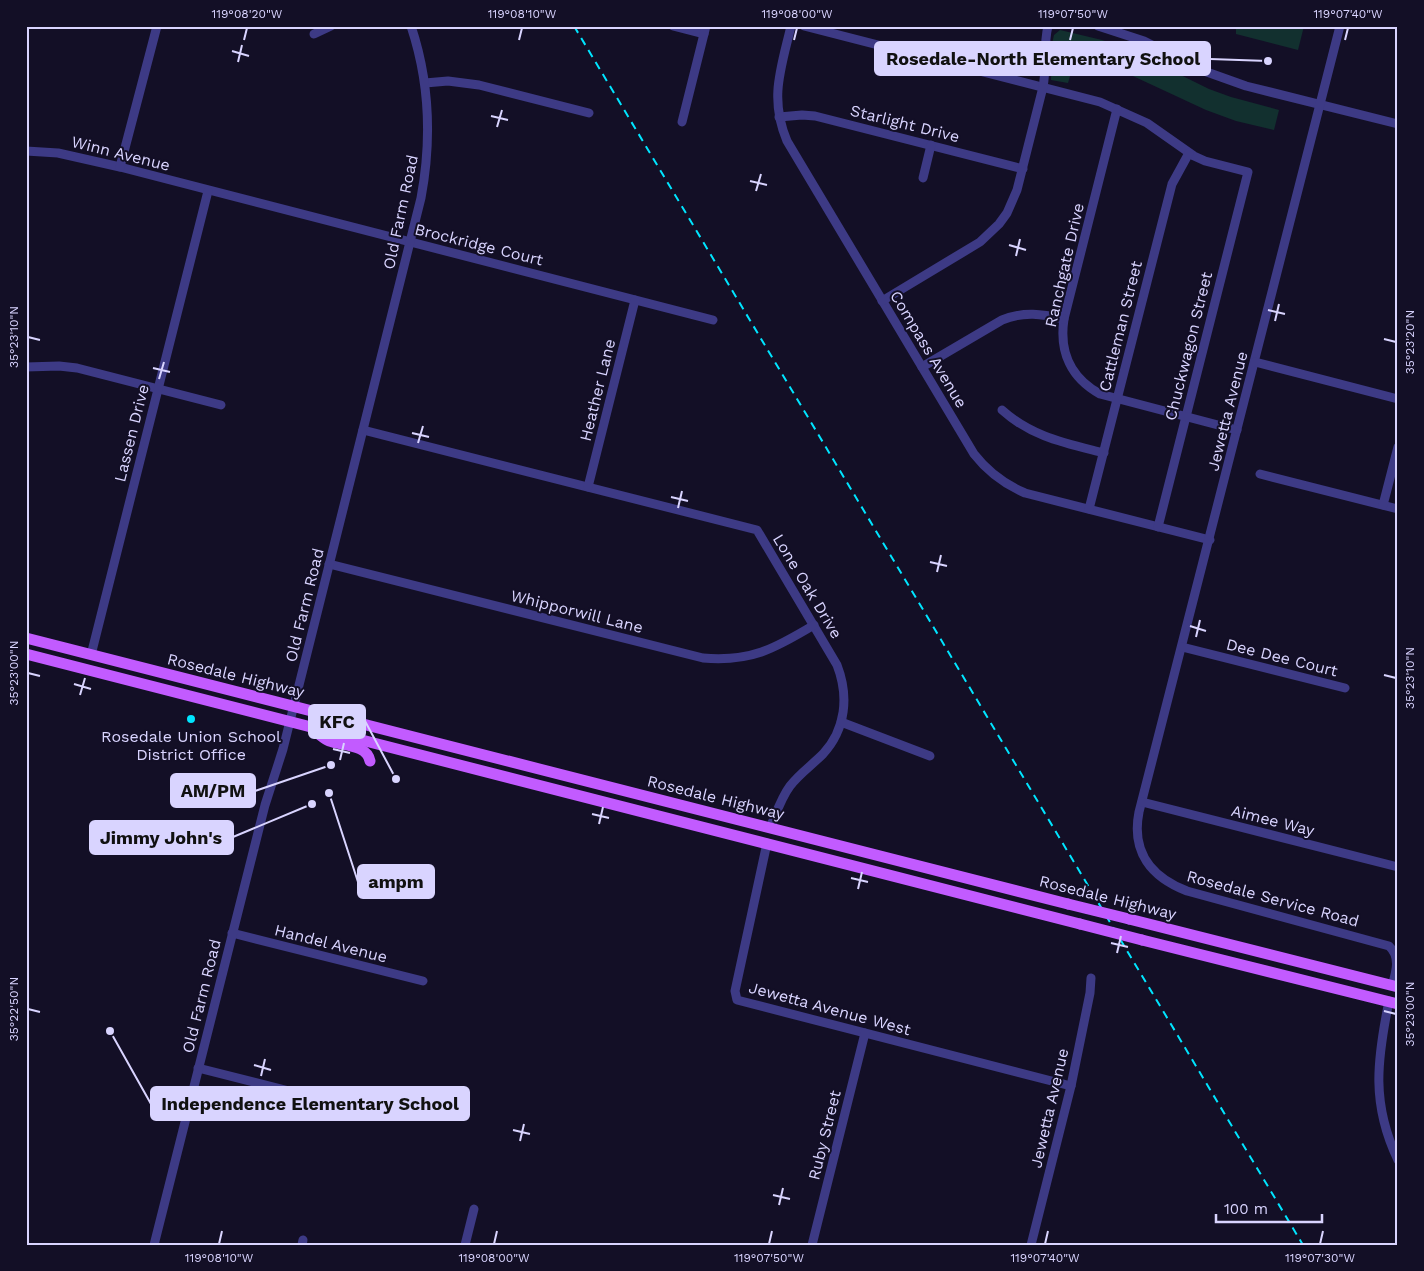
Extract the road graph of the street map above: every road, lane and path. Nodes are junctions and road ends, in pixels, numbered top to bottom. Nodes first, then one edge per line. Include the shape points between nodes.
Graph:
1 (157, 26) edge
2 (331, 26) edge
3 (411, 26) edge
4 (673, 26) edge
5 (791, 26) edge
6 (804, 26) edge
7 (1048, 26) edge
8 (1098, 26) edge
9 (1340, 26) edge
10 (705, 30) edge
11 (314, 34) dead end
12 (425, 83) junction
13 (1043, 87) junction
14 (1320, 105) junction
15 (1118, 109) junction
16 (588, 113) dead end
17 (779, 117) junction
18 (682, 122) dead end
19 (1398, 124) edge
20 (931, 145) junction
21 (26, 151) edge
22 (1189, 153) junction
23 (120, 167) junction
24 (1022, 168) junction
25 (923, 178) dead end
26 (208, 191) junction
27 (410, 242) junction
28 (635, 300) junction
29 (882, 301) junction
30 (713, 320) dead end
31 (1064, 320) junction
32 (1255, 362) junction
33 (26, 367) edge
34 (922, 367) junction
35 (158, 389) junction
36 (1398, 399) edge
37 (1117, 400) junction
38 (221, 405) dead end
39 (1002, 410) dead end
40 (1186, 417) junction
41 (363, 430) junction
42 (1238, 430) junction
43 (1398, 447) edge
44 (1104, 452) junction
45 (1260, 474) dead end
46 (588, 487) junction
47 (1383, 505) junction
48 (1089, 509) junction
49 (1398, 509) edge
50 (1158, 527) junction
51 (1210, 540) junction
52 (329, 564) junction
53 (814, 625) junction
54 (26, 638) edge
55 (1182, 647) junction
56 (26, 654) edge
57 (91, 655) junction
58 (78, 667) junction
59 (162, 673) junction
60 (1345, 688) dead end
61 (293, 706) junction
62 (290, 722) junction
63 (841, 722) junction
64 (307, 726) junction
65 (930, 756) dead end
66 (436, 759) junction
67 (370, 761) dead end
68 (550, 772) junction
69 (1142, 802) junction
70 (663, 816) junction
71 (770, 828) junction
72 (768, 843) junction
73 (1398, 866) edge
74 (941, 872) junction
75 (232, 933) junction
76 (1090, 978) dead end
77 (423, 982) dead end
78 (1395, 995) edge
79 (865, 1033) junction
80 (198, 1068) junction
81 (1071, 1086) junction
82 (388, 1116) dead end
83 (1398, 1160) edge
84 (474, 1209) dead end
85 (154, 1245) edge
86 (465, 1245) edge
87 (812, 1245) edge
88 (1031, 1245) edge

1 - 23 street
2 - 11 street
3 - 12 street, Old Farm Road
4 - 10 street
5 - 17 street, Compass Avenue via 778,80
6 - 13 street
7 - 13 street
8 - 14 street via 1144,41 1225,79
9 - 14 street, Jewetta Avenue
10 - 18 street
12 - 16 street via 448,81 479,85
12 - 27 street, Old Farm Road via 428,153
13 - 15 street
13 - 24 street
14 - 19 street
14 - 32 street, Jewetta Avenue
15 - 22 street via 1147,123
15 - 31 street, Ranchgate Drive
17 - 20 street, Starlight Drive via 815,116
17 - 29 street, Compass Avenue via 787,141
20 - 24 street, Starlight Drive
20 - 25 street
21 - 23 street, Winn Avenue via 58,153
22 - 37 street, Cattleman Street via 1172,184
22 - 40 street, Chuckwagon Street via 1205,161 1248,172
23 - 26 street, Winn Avenue
24 - 29 street via 1013,202 990,234
26 - 27 street, Brockridge Court
26 - 35 street, Lassen Drive
27 - 28 street, Brockridge Court
27 - 41 street, Old Farm Road
28 - 30 street, Brockridge Court
28 - 46 street, Heather Lane
29 - 34 street, Compass Avenue
31 - 34 street via 1032,313 1011,316
31 - 37 street, Ranchgate Drive via 1064,353 1074,373 1090,389
32 - 36 street
32 - 42 street, Jewetta Avenue
33 - 35 street via 77,368
34 - 48 street, Compass Avenue via 974,454 991,473 1025,493
35 - 38 street
35 - 57 street, Lassen Drive
37 - 40 street, Ranchgate Drive
37 - 44 street, Cattleman Street
39 - 44 street via 1034,433
40 - 42 street, Ranchgate Drive
40 - 50 street, Chuckwagon Street
41 - 46 street, Lone Oak Drive
41 - 52 street, Old Farm Road
42 - 51 street, Jewetta Avenue
43 - 47 street
44 - 48 street, Cattleman Street
45 - 47 street
46 - 53 street, Lone Oak Drive via 757,530
47 - 49 street
48 - 50 street, Compass Avenue
50 - 51 street, Compass Avenue
51 - 55 street, Jewetta Avenue
52 - 53 street, Whipporwill Lane via 703,658 753,656
52 - 61 street, Old Farm Road
53 - 63 street, Lone Oak Drive via 841,675 844,700
54 - 57 main road, Rosedale Highway
55 - 60 street, Dee Dee Court
55 - 69 street, Jewetta Avenue
56 - 58 main road, Rosedale Highway
57 - 59 main road, Rosedale Highway
58 - 59 main road via 91,662 130,671
58 - 62 main road, Rosedale Highway
59 - 61 main road, Rosedale Highway
61 - 62 street, Old Farm Road
61 - 68 main road, Rosedale Highway
62 - 64 main road, Rosedale Highway
62 - 75 street, Old Farm Road
63 - 65 street
63 - 71 street, Lone Oak Drive via 829,746 790,786
64 - 66 main road, Rosedale Highway
64 - 67 main road via 328,741 364,750
66 - 68 main road via 448,755 463,756 527,772
66 - 70 main road, Rosedale Highway
68 - 71 main road, Rosedale Highway
69 - 73 street, Aimee Way
69 - 78 street, Rosedale Service Road via 1137,821 1140,847 1148,864 1166,881 1187,891 1386,944 1397,957
70 - 71 main road via 684,816 756,834
70 - 72 main road, Rosedale Highway
71 - 74 main road, Rosedale Highway
72 - 74 main road via 773,838 781,838 904,869
72 - 78 main road, Rosedale Highway, bridge via 1235,964
72 - 79 street, Jewetta Avenue West via 735,991 737,1000
74 - 78 main road, Rosedale Highway, bridge via 1129,919
75 - 77 street, Handel Avenue
75 - 80 street, Old Farm Road
76 - 81 street, Jewetta Avenue via 1090,993
78 - 83 street via 1380,1042 1378,1080 1382,1115
79 - 81 street, Jewetta Avenue West
79 - 87 street, Ruby Street
80 - 82 street
80 - 85 street, Old Farm Road
81 - 88 street, Jewetta Avenue
84 - 86 street

